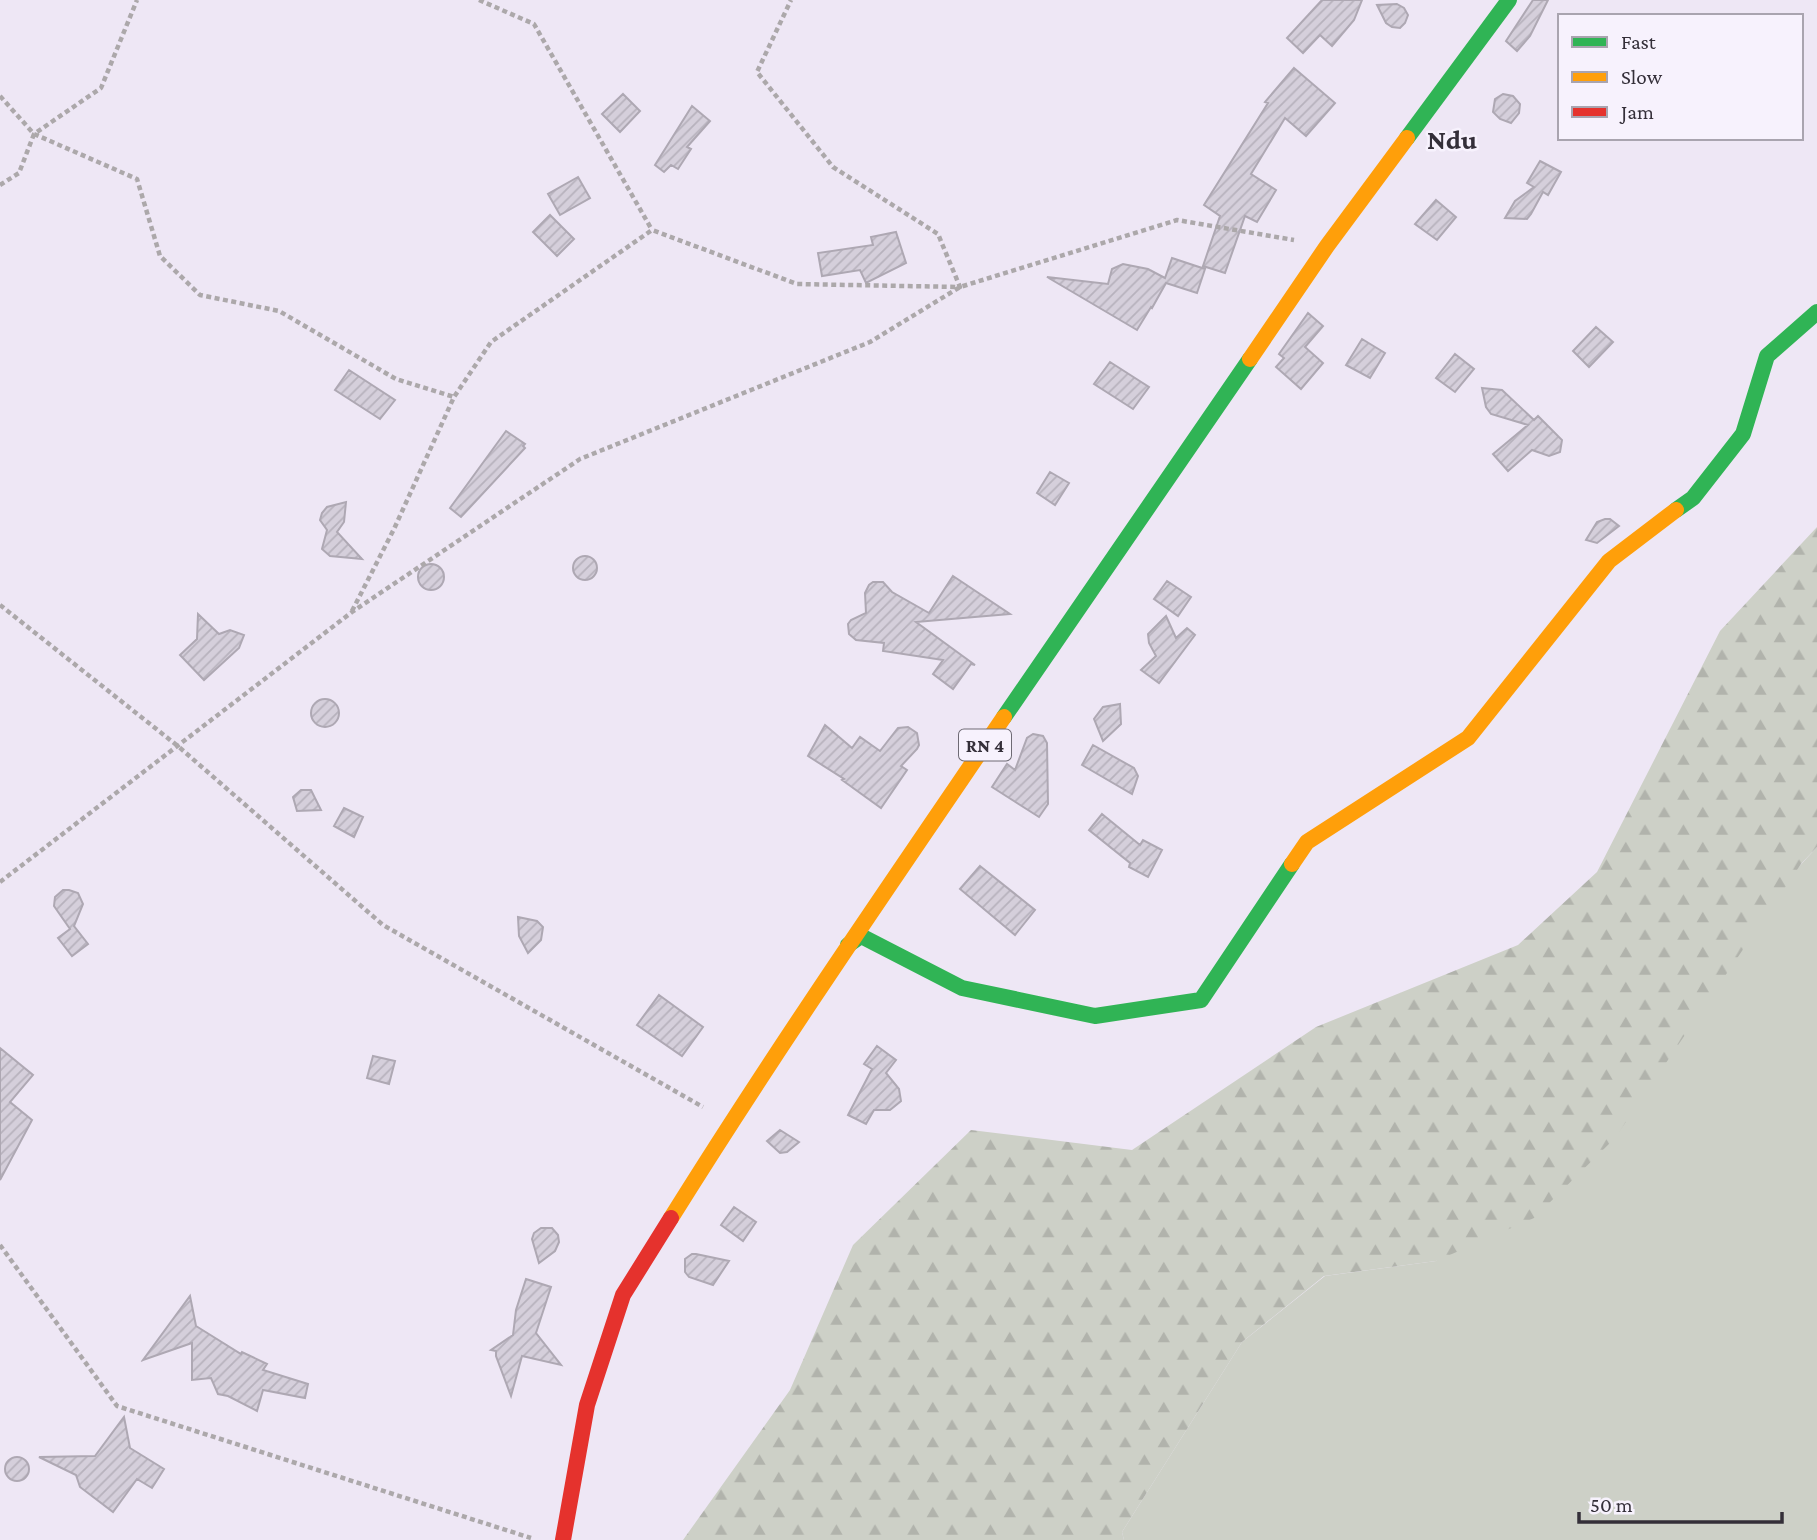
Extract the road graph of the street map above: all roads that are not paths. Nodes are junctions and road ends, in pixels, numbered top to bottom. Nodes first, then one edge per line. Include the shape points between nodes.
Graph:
1 (1509, 0) edge
2 (1817, 312) edge
3 (848, 945) junction
4 (564, 1540) edge

1 - 3 main road, RN 4 via 1327,246
2 - 3 main road via 1766,356 1742,434 1693,498 1609,561 1468,738 1307,842 1201,1000 1095,1016 962,988 861,936
3 - 4 main road, RN 4 via 623,1295 587,1405

